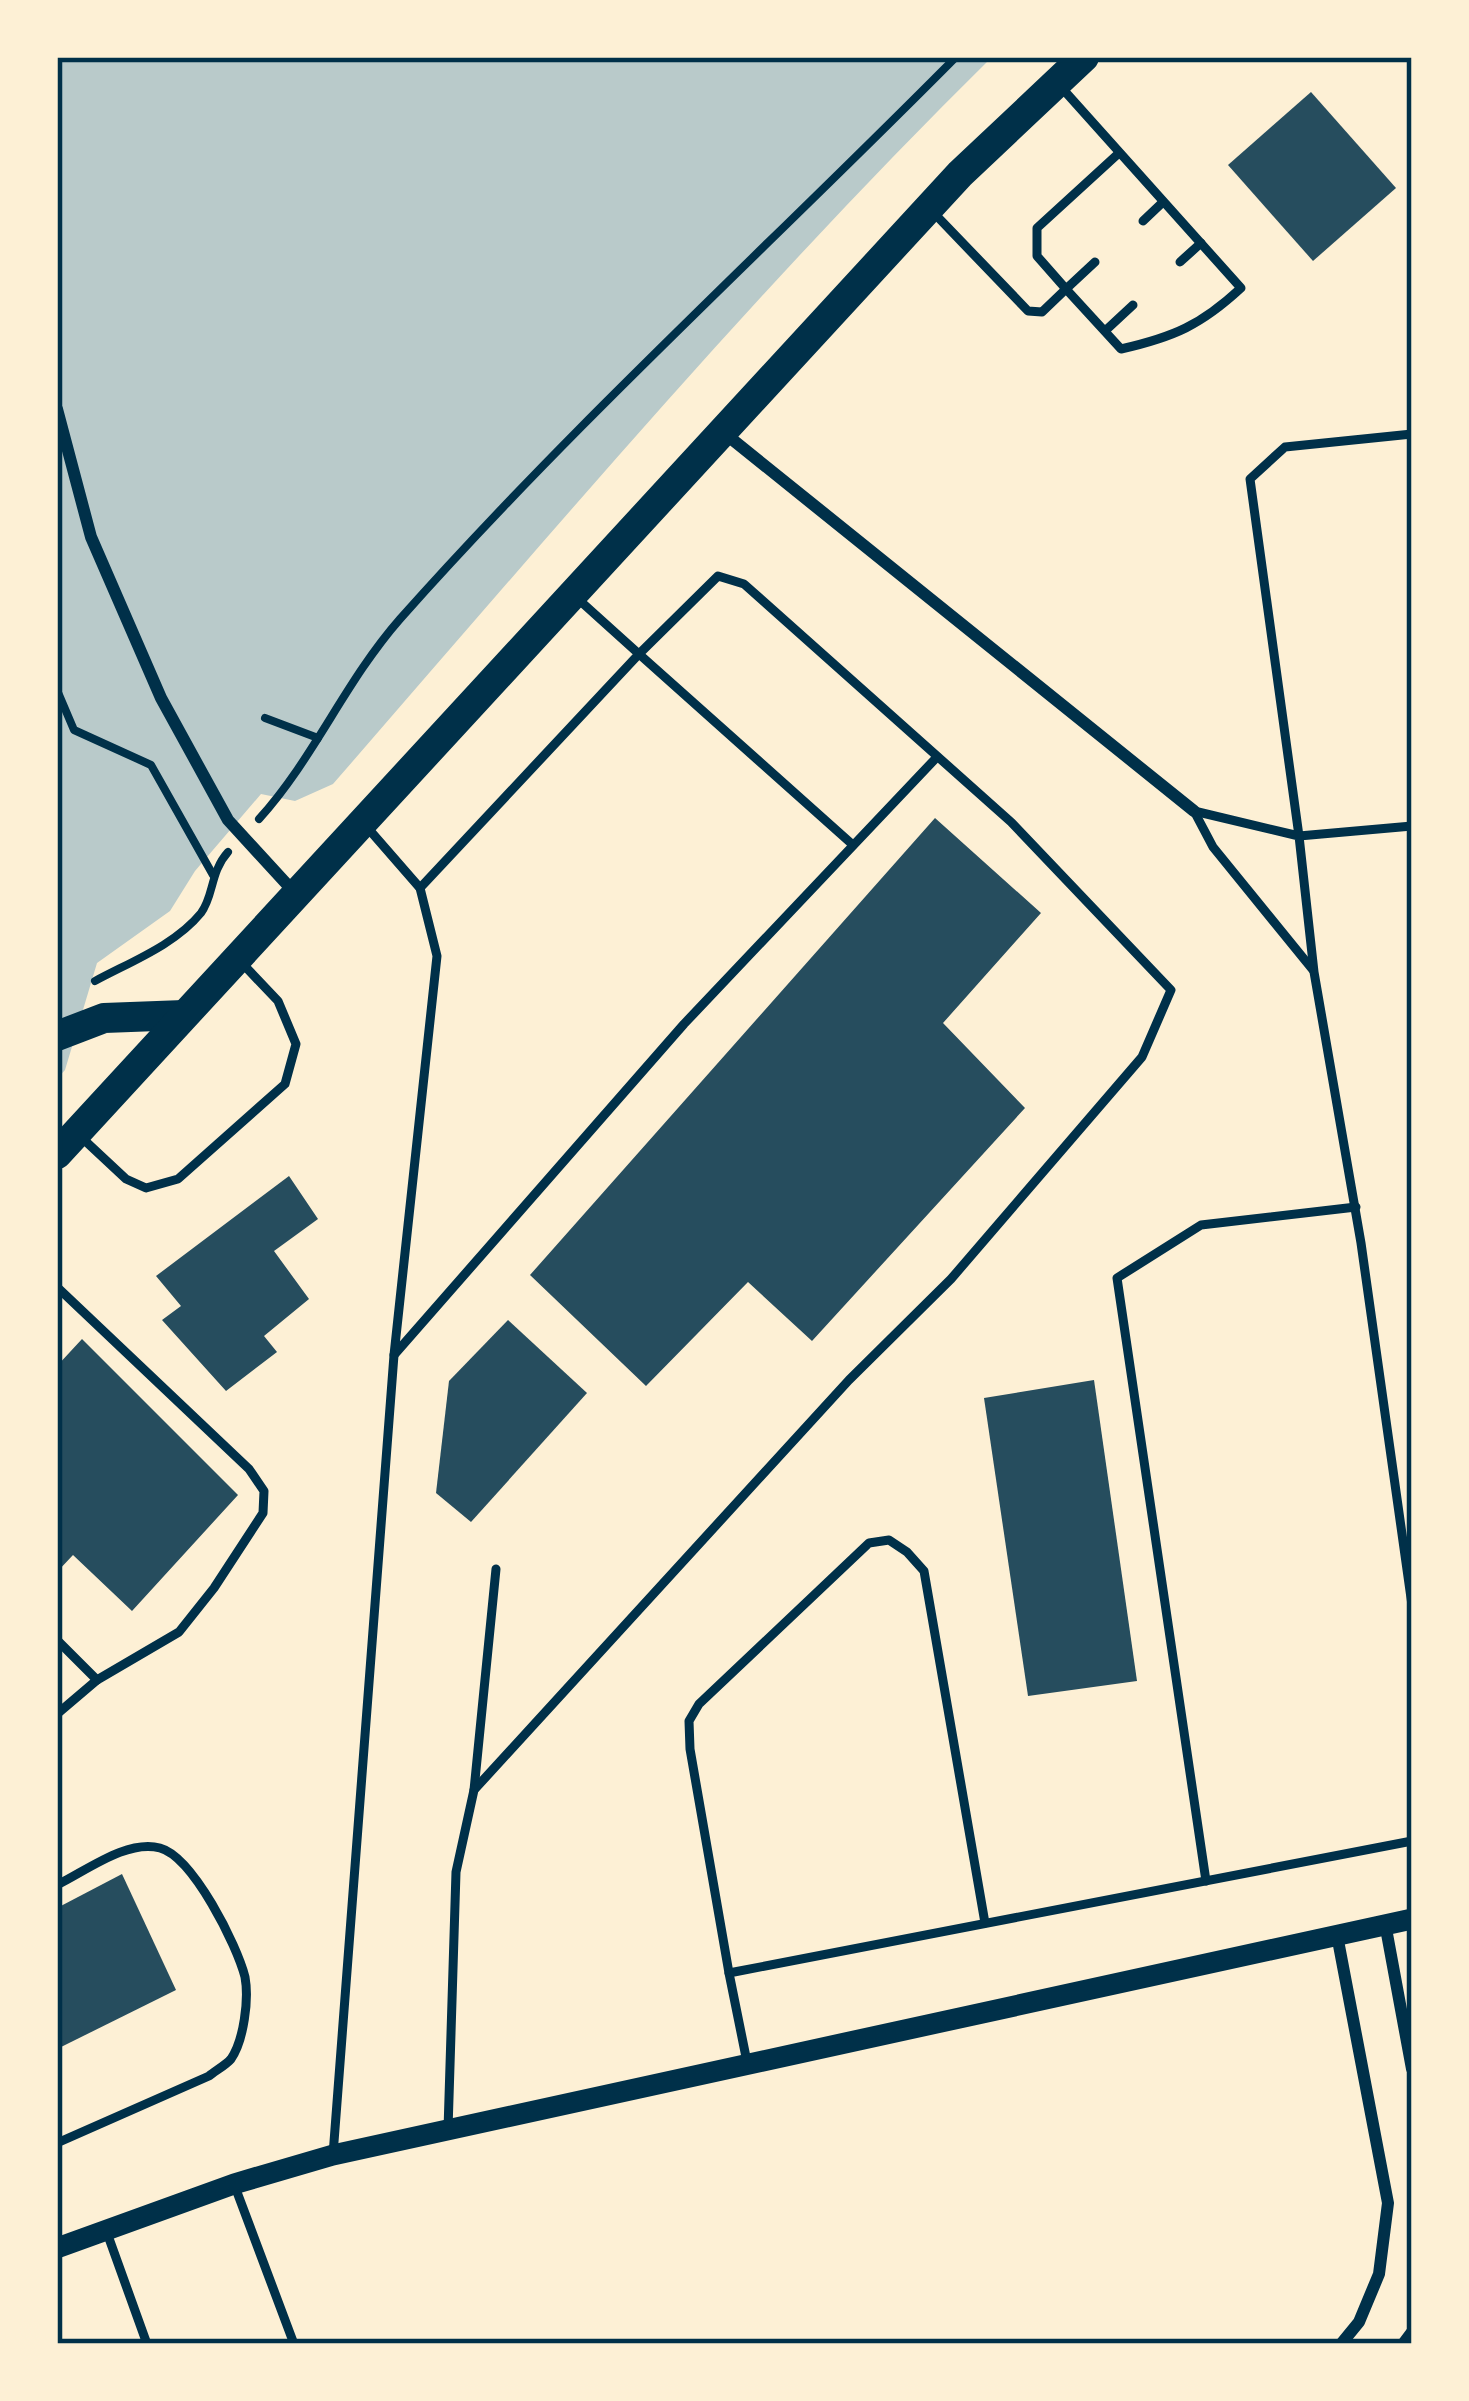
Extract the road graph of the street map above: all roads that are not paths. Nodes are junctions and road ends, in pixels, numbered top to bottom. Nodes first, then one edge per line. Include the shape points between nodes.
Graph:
1 (1084, 57) edge
2 (1057, 82) junction
3 (1119, 153) junction
4 (1163, 202) junction
5 (928, 208) junction
6 (1143, 220) dead end
7 (1201, 243) junction
8 (1095, 262) dead end
9 (1180, 262) dead end
10 (1066, 290) junction
11 (1133, 305) dead end
12 (1105, 331) junction
13 (57, 409) edge
14 (721, 430) junction
15 (1412, 434) edge
16 (572, 594) junction
17 (639, 654) junction
18 (937, 757) junction
19 (1194, 812) junction
20 (362, 821) junction
21 (1412, 826) edge
22 (1299, 836) junction
23 (853, 845) junction
24 (420, 887) junction
25 (296, 894) junction
26 (236, 957) junction
27 (1315, 972) junction
28 (184, 1015) junction
29 (57, 1036) edge
30 (67, 1144) edge
31 (1356, 1208) junction
32 (57, 1287) edge
33 (394, 1355) junction
34 (496, 1569) dead end
35 (1412, 1605) edge
36 (57, 1640) edge
37 (97, 1680) junction
38 (57, 1714) edge
39 (474, 1790) junction
40 (1412, 1841) edge
41 (1206, 1881) junction
42 (57, 1885) edge
43 (1412, 1919) edge
44 (986, 1923) junction
45 (1384, 1923) junction
46 (1337, 1935) junction
47 (729, 1973) junction
48 (748, 2066) junction
49 (1412, 2069) edge
50 (448, 2130) junction
51 (57, 2143) edge
52 (333, 2155) junction
53 (234, 2185) junction
54 (106, 2230) junction
55 (57, 2248) edge
56 (1412, 2332) edge
57 (147, 2344) edge
58 (294, 2344) edge
59 (1341, 2344) edge
60 (1403, 2344) edge

1 - 2 main road
2 - 3 lane
2 - 5 main road
3 - 4 lane
3 - 10 lane via 1037,228 1037,256
4 - 6 lane
4 - 7 lane
5 - 10 lane via 1028,311 1042,311
5 - 14 main road
7 - 9 lane
7 - 12 lane via 1241,288 1208,319 1121,349
8 - 10 lane
10 - 12 lane
11 - 12 lane
13 - 25 street via 91,537 161,698 242,838
14 - 16 main road
14 - 19 street
15 - 22 lane via 1286,447 1250,479
16 - 17 lane
16 - 20 main road
17 - 18 lane via 718,576 744,584
17 - 23 lane
17 - 24 lane
18 - 23 lane
18 - 39 lane via 1011,822 1171,990 1142,1057 951,1279
19 - 22 lane
19 - 27 lane
20 - 24 lane
20 - 25 main road
21 - 22 lane
22 - 27 lane
23 - 33 lane
24 - 33 lane via 437,956
25 - 26 main road
26 - 28 main road
26 - 30 lane via 278,1001 296,1044 285,1084 178,1179 146,1188
27 - 31 lane
28 - 29 main road via 104,1018
28 - 30 main road
31 - 35 lane
31 - 41 lane via 1202,1225 1117,1278
32 - 37 lane via 264,1491 263,1513 179,1632
33 - 52 lane
34 - 39 lane
36 - 37 lane
37 - 38 lane
39 - 50 lane via 456,1872
40 - 41 lane
41 - 44 lane
42 - 51 lane via 133,1847 161,1848 203,1886 245,1978 243,2027 230,2060
43 - 45 street
44 - 47 lane
44 - 47 lane via 924,1571 889,1540 868,1544 689,1721
45 - 46 street
45 - 49 street
46 - 48 street
46 - 59 street via 1388,2203 1379,2274
47 - 48 lane
48 - 50 street
50 - 52 street
52 - 53 street
53 - 54 street
53 - 58 lane
54 - 55 street
54 - 57 lane
56 - 60 street

